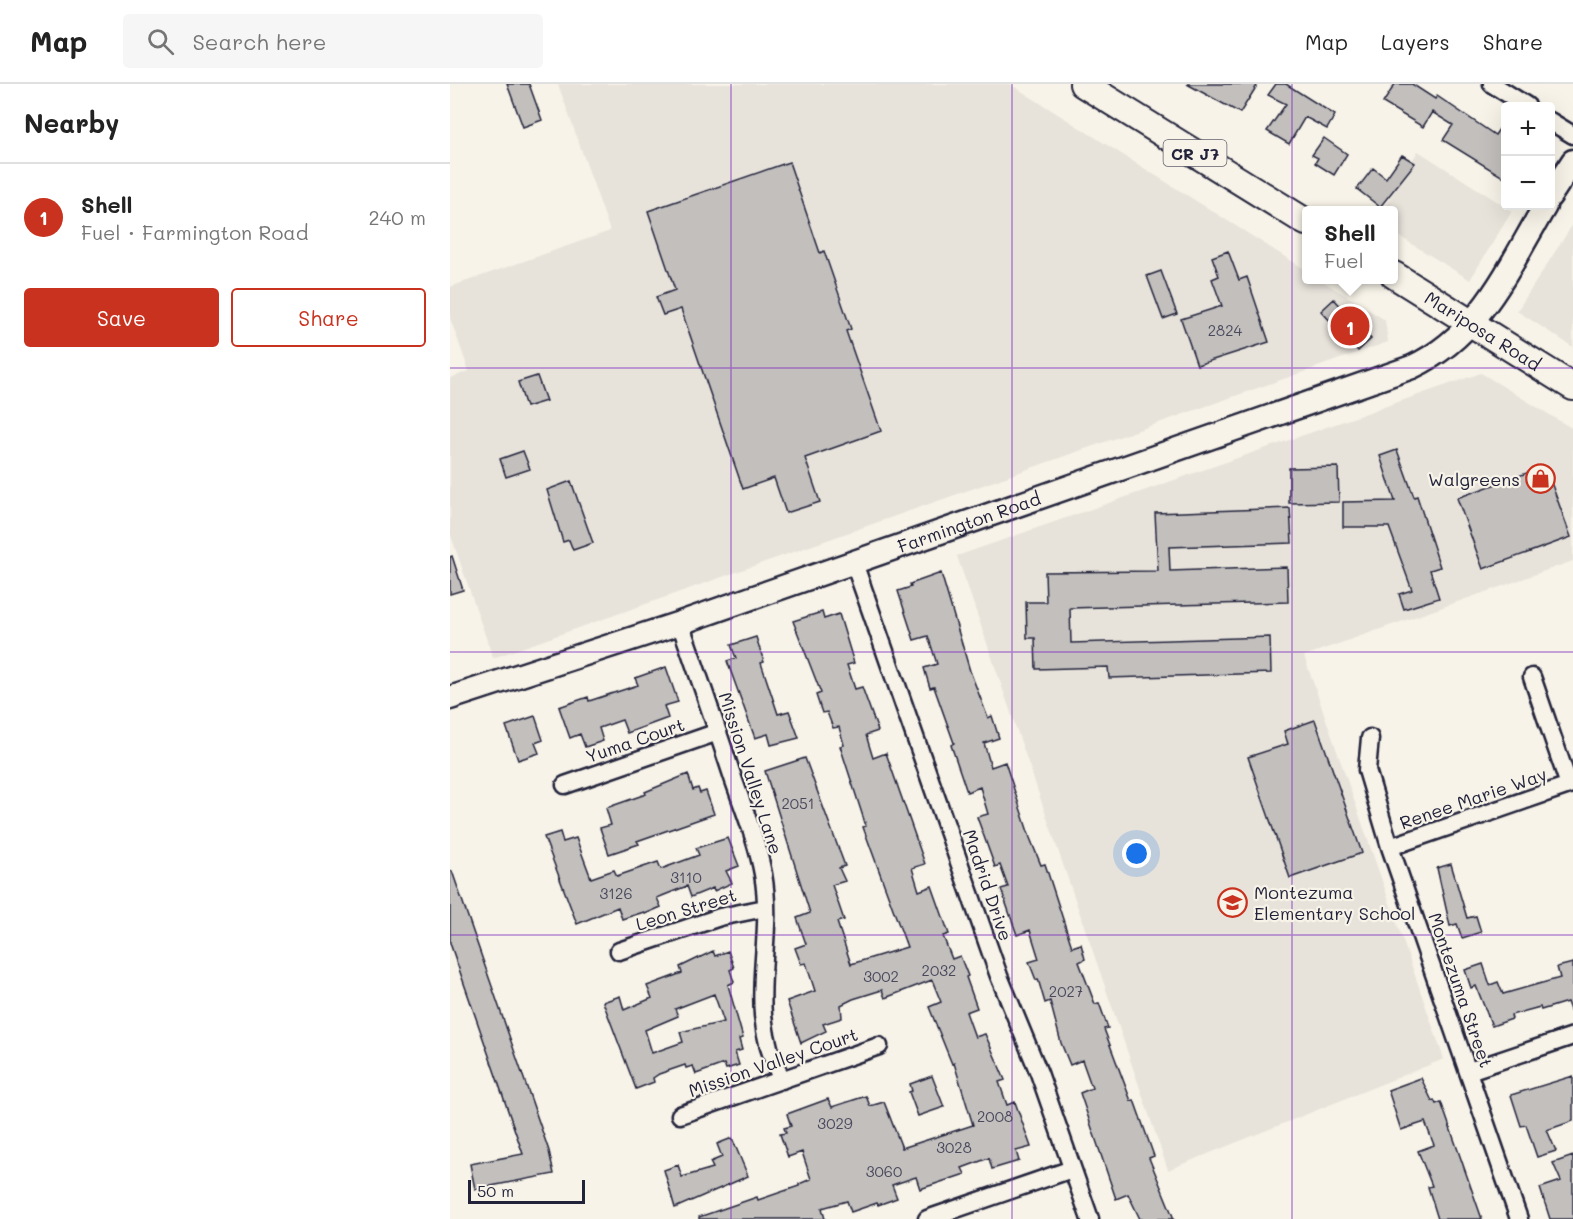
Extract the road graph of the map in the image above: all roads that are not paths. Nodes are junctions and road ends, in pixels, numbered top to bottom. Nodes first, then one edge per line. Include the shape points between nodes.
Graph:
1 (1083, 84) edge
2 (1492, 84) edge
3 (1521, 102) edge
4 (1555, 124) edge
5 (1573, 135) edge
6 (1573, 161) edge
7 (1555, 190) edge
8 (1543, 210) edge
9 (1302, 220) edge
10 (1398, 277) edge
11 (1473, 323) junction
12 (1573, 387) edge
13 (854, 562) junction
14 (680, 623) junction
15 (1532, 677) dead end
16 (450, 698) edge
17 (718, 732) junction
18 (1370, 738) dead end
19 (565, 785) dead end
20 (1390, 848) junction
21 (765, 908) junction
22 (618, 951) dead end
23 (1573, 1036) edge
24 (879, 1046) dead end
25 (1469, 1071) junction
26 (782, 1080) junction
27 (680, 1115) dead end
28 (1072, 1169) junction
29 (927, 1219) edge
30 (1090, 1219) edge
31 (1519, 1219) edge

1 - 9 main road, CR J7
2 - 3 street
4 - 5 street
6 - 7 main road
8 - 11 main road, Farmington Road
10 - 11 main road, Mariposa Road
11 - 12 main road, Mariposa Road
11 - 13 main road, Farmington Road via 1446,349 1412,367
13 - 14 main road, Farmington Road
13 - 28 street, Madrid Drive via 999,976 1039,1073
14 - 16 main road, Farmington Road
14 - 17 street, Mission Valley Lane
15 - 20 street, Renee Marie Way via 1569,785
17 - 19 street, Yuma Court
17 - 21 street, Mission Valley Lane via 759,852
18 - 20 street, Montezuma Street via 1367,770
20 - 25 street, Montezuma Street
21 - 22 street, Leon Street via 720,916
21 - 26 street, Mission Valley Lane via 762,1019 767,1045
23 - 25 street
24 - 26 street, Mission Valley Court
25 - 31 street, Montezuma Street
26 - 27 street, Mission Valley Court
28 - 29 street
28 - 30 street, Madrid Drive

